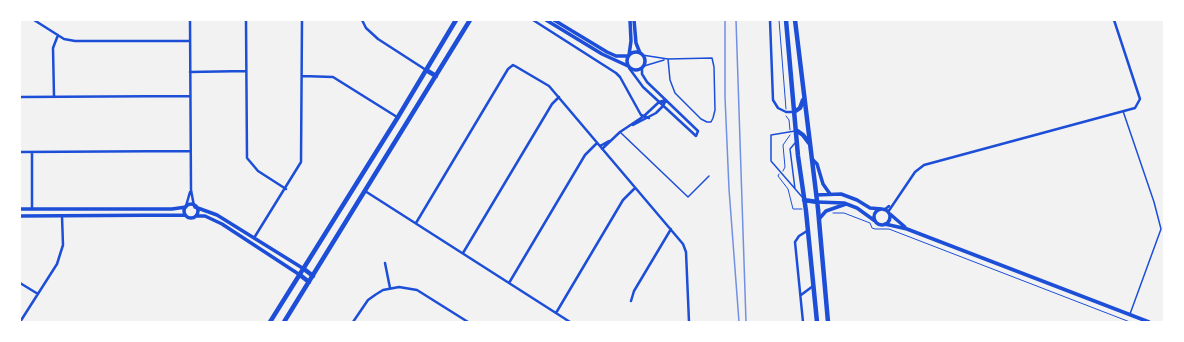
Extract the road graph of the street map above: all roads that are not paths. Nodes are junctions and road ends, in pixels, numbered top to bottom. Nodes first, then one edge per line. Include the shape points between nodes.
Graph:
1 (34, 20) edge
2 (190, 20) edge
3 (246, 20) edge
4 (302, 20) edge
5 (362, 20) edge
6 (456, 20) edge
7 (470, 20) edge
8 (533, 20) edge
9 (546, 20) edge
10 (554, 20) edge
11 (630, 20) edge
12 (634, 20) edge
13 (770, 20) edge
14 (786, 20) edge
15 (796, 20) edge
16 (1114, 20) edge
17 (58, 36) junction
18 (190, 41) junction
19 (642, 54) junction
20 (628, 56) junction
21 (668, 59) junction
22 (629, 67) junction
23 (643, 67) junction
24 (426, 70) junction
25 (246, 71) junction
26 (190, 72) junction
27 (302, 76) junction
28 (436, 76) junction
29 (54, 96) junction
30 (190, 96) junction
31 (804, 96) junction
32 (20, 97) edge
33 (559, 97) junction
34 (666, 100) junction
35 (659, 102) junction
36 (663, 106) junction
37 (1123, 111) junction
38 (650, 112) junction
39 (794, 112) junction
40 (656, 113) junction
41 (644, 116) junction
42 (398, 118) junction
43 (649, 118) junction
44 (630, 126) junction
45 (796, 130) junction
46 (620, 132) junction
47 (610, 141) junction
48 (808, 141) junction
49 (797, 142) junction
50 (597, 143) junction
51 (600, 146) junction
52 (602, 149) junction
53 (20, 152) edge
54 (32, 152) junction
55 (190, 152) junction
56 (810, 156) junction
57 (709, 176) dead end
58 (635, 188) junction
59 (191, 190) junction
60 (286, 190) junction
61 (365, 191) junction
62 (796, 191) junction
63 (830, 194) junction
64 (816, 195) junction
65 (804, 200) junction
66 (817, 202) junction
67 (847, 204) junction
68 (195, 206) junction
69 (186, 207) junction
70 (20, 209) edge
71 (32, 209) junction
72 (886, 211) junction
73 (185, 215) junction
74 (20, 216) edge
75 (62, 216) junction
76 (196, 216) junction
77 (819, 220) junction
78 (875, 221) junction
79 (416, 223) junction
80 (885, 224) junction
81 (671, 229) junction
82 (907, 229) junction
83 (808, 230) junction
84 (254, 238) junction
85 (251, 243) junction
86 (463, 253) junction
87 (385, 263) dead end
88 (304, 269) junction
89 (300, 275) junction
90 (314, 276) junction
91 (309, 282) junction
92 (20, 283) edge
93 (509, 283) junction
94 (813, 285) junction
95 (390, 288) junction
96 (38, 294) junction
97 (801, 295) junction
98 (631, 300) dead end
99 (556, 313) junction
100 (1130, 315) junction
101 (20, 322) edge
102 (270, 322) edge
103 (284, 322) edge
104 (353, 322) edge
105 (468, 322) edge
106 (570, 322) edge
107 (689, 322) edge
108 (803, 322) edge
109 (817, 322) edge
110 (828, 322) edge
111 (1149, 322) edge

1 - 17 street
2 - 18 street
3 - 25 street
4 - 27 street
5 - 24 street via 366,28 378,39
6 - 24 main road
7 - 28 main road
8 - 41 street via 616,73
9 - 22 street
10 - 20 street via 607,52 616,56
11 - 20 street via 631,46
12 - 19 street via 636,43
13 - 39 street via 773,100 776,106 786,112
14 - 39 main road
15 - 31 main road
16 - 37 street via 1140,99 1135,108
17 - 18 street via 75,41
17 - 29 street via 53,48
18 - 26 street
19 - 20 street via 635,52
19 - 21 lane
19 - 23 street via 645,60
20 - 22 street
21 - 21 lane via 712,58 715,110 712,121 707,122 699,117 672,89
21 - 23 lane
22 - 23 street via 636,71
22 - 35 street via 638,82
23 - 34 street via 643,77
24 - 28 main road
24 - 42 main road
25 - 26 street
25 - 60 street via 247,158 258,171
26 - 30 street
27 - 42 street via 334,77
27 - 60 street via 301,162
28 - 61 main road
29 - 30 street
29 - 32 street
30 - 55 street
31 - 39 main road via 800,108
31 - 48 main road
33 - 50 street
33 - 79 street via 545,82 513,65
33 - 86 street via 552,104
34 - 35 street
34 - 36 street
34 - 36 street via 698,134 696,136
35 - 36 street
35 - 38 street
36 - 40 street
37 - 72 street via 924,165 915,172
37 - 100 lane via 1161,229
38 - 40 street
38 - 41 street
38 - 43 street
39 - 45 main road
40 - 43 street
41 - 43 street
41 - 44 street
42 - 88 main road
43 - 44 street
44 - 46 street
45 - 48 main road
45 - 49 main road
45 - 62 lane via 774,133 770,137 771,161
46 - 47 street
46 - 57 lane via 688,197
47 - 51 street
47 - 52 street
48 - 49 street via 801,139
48 - 56 main road
49 - 62 lane via 790,149
49 - 65 main road
50 - 51 street
50 - 93 street via 585,155
51 - 52 street
52 - 58 street
53 - 54 street
54 - 55 street
54 - 71 street
55 - 59 street
56 - 63 street via 817,164 823,184
56 - 64 main road
58 - 81 street
58 - 99 street via 623,200
59 - 68 street
59 - 69 street
60 - 84 street
61 - 79 street
61 - 90 main road
62 - 65 lane
63 - 64 street
63 - 72 street via 851,198 870,208
64 - 65 main road
64 - 66 main road
65 - 66 main road
65 - 83 main road
66 - 67 street
66 - 77 main road
67 - 77 street via 826,211
67 - 78 street
68 - 69 street
68 - 76 street
68 - 84 street via 213,212
69 - 71 street
69 - 73 street
70 - 71 street
72 - 78 street via 875,213
72 - 80 street via 889,221
72 - 82 street
73 - 75 street
73 - 76 street via 191,218
74 - 75 street
75 - 96 street via 61,254
76 - 85 street via 212,218
77 - 110 main road
78 - 80 street via 880,225
79 - 86 street
80 - 82 street
81 - 98 street
81 - 107 street via 686,248
82 - 100 street
83 - 94 main road
83 - 97 street via 795,242
84 - 85 street
84 - 88 street
85 - 89 street
86 - 93 street
87 - 95 street
88 - 89 main road
88 - 90 main road
89 - 91 main road
89 - 102 main road
90 - 91 main road
91 - 103 main road
92 - 96 street
93 - 99 street
94 - 97 street
94 - 109 main road
95 - 104 street via 368,300
95 - 105 street via 408,287 417,290
96 - 101 street
97 - 108 street
99 - 106 street
100 - 111 street

